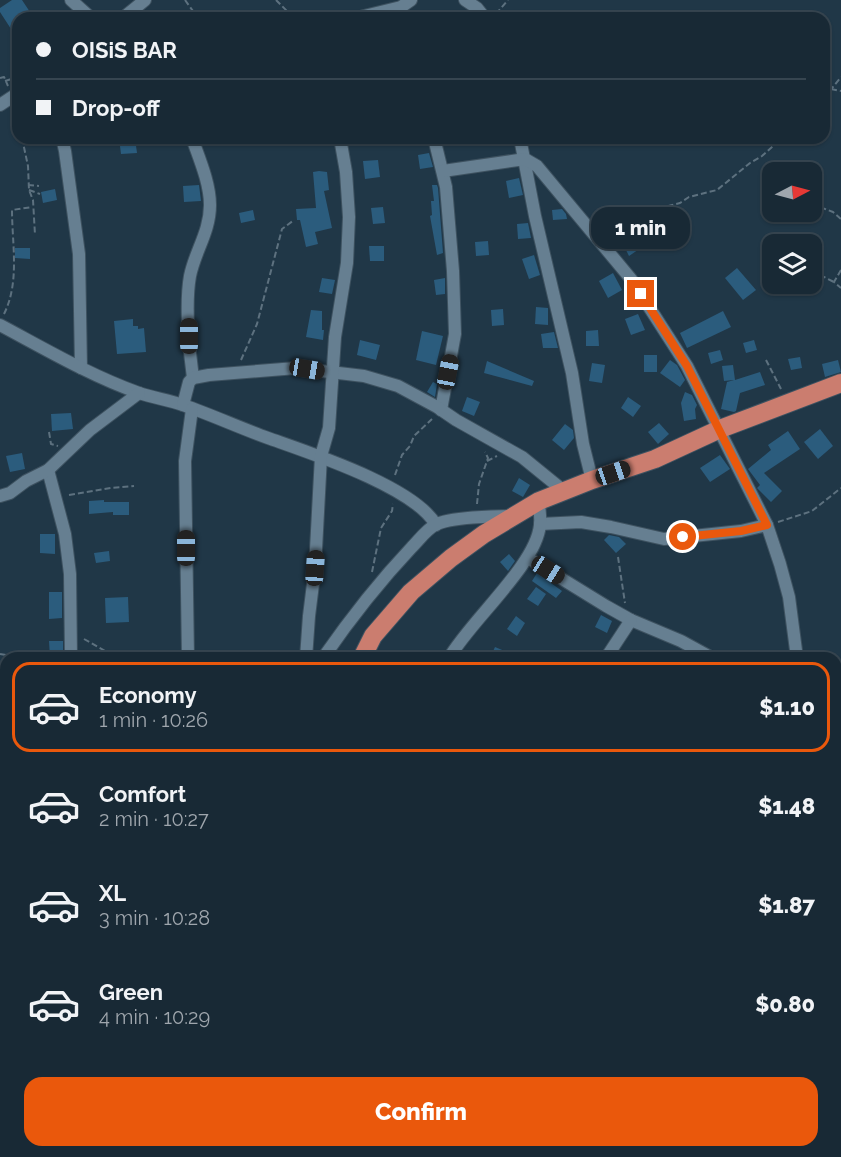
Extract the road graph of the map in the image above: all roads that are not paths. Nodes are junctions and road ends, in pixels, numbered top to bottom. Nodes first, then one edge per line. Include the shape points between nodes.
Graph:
1 (71, 0) edge
2 (145, 0) edge
3 (465, 0) edge
4 (405, 8) edge
5 (84, 12) edge
6 (133, 12) edge
7 (385, 12) edge
8 (480, 12) edge
9 (63, 144) edge
10 (194, 144) edge
11 (341, 144) edge
12 (436, 144) edge
13 (521, 144) edge
14 (525, 159) junction
15 (443, 171) junction
16 (0, 324) edge
17 (81, 368) junction
18 (332, 373) junction
19 (193, 378) junction
20 (841, 383) edge
21 (139, 393) junction
22 (188, 407) junction
23 (439, 408) junction
24 (720, 429) junction
25 (321, 456) junction
26 (48, 470) junction
27 (592, 480) junction
28 (565, 492) junction
29 (0, 496) edge
30 (539, 501) junction
31 (514, 516) junction
32 (540, 524) junction
33 (436, 525) junction
34 (767, 525) junction
35 (528, 558) junction
36 (629, 618) junction
37 (71, 652) edge
38 (188, 652) edge
39 (306, 652) edge
40 (327, 652) edge
41 (365, 652) edge
42 (453, 652) edge
43 (609, 652) edge
44 (701, 652) edge
45 (796, 652) edge

1 - 5 street
2 - 6 street
3 - 8 street
4 - 7 street
9 - 17 street via 79,254
10 - 19 street via 210,202 209,224 190,275 188,293
11 - 18 street via 349,217
12 - 15 street
13 - 14 street
14 - 15 street
14 - 24 street via 542,170 631,279 687,366
14 - 27 street
15 - 23 street via 455,334
16 - 17 street
17 - 21 street
18 - 19 street via 296,368
18 - 23 street via 364,376 398,386
18 - 25 street via 329,428
19 - 22 street via 187,388
20 - 24 highway
21 - 22 street
21 - 26 street
22 - 25 street
22 - 38 street
23 - 28 street via 522,458
24 - 27 highway via 655,459
24 - 34 street
25 - 33 street via 397,491 423,508
25 - 39 street
26 - 29 street
26 - 37 street via 65,534 70,574
27 - 28 highway
28 - 30 highway
30 - 31 highway
30 - 32 street
31 - 33 street
31 - 41 highway via 451,558 411,592 373,636
32 - 34 street via 581,522 664,539
32 - 35 street
33 - 40 street via 388,571
34 - 45 street via 789,597
35 - 36 street
35 - 42 street
36 - 43 street
36 - 44 street

